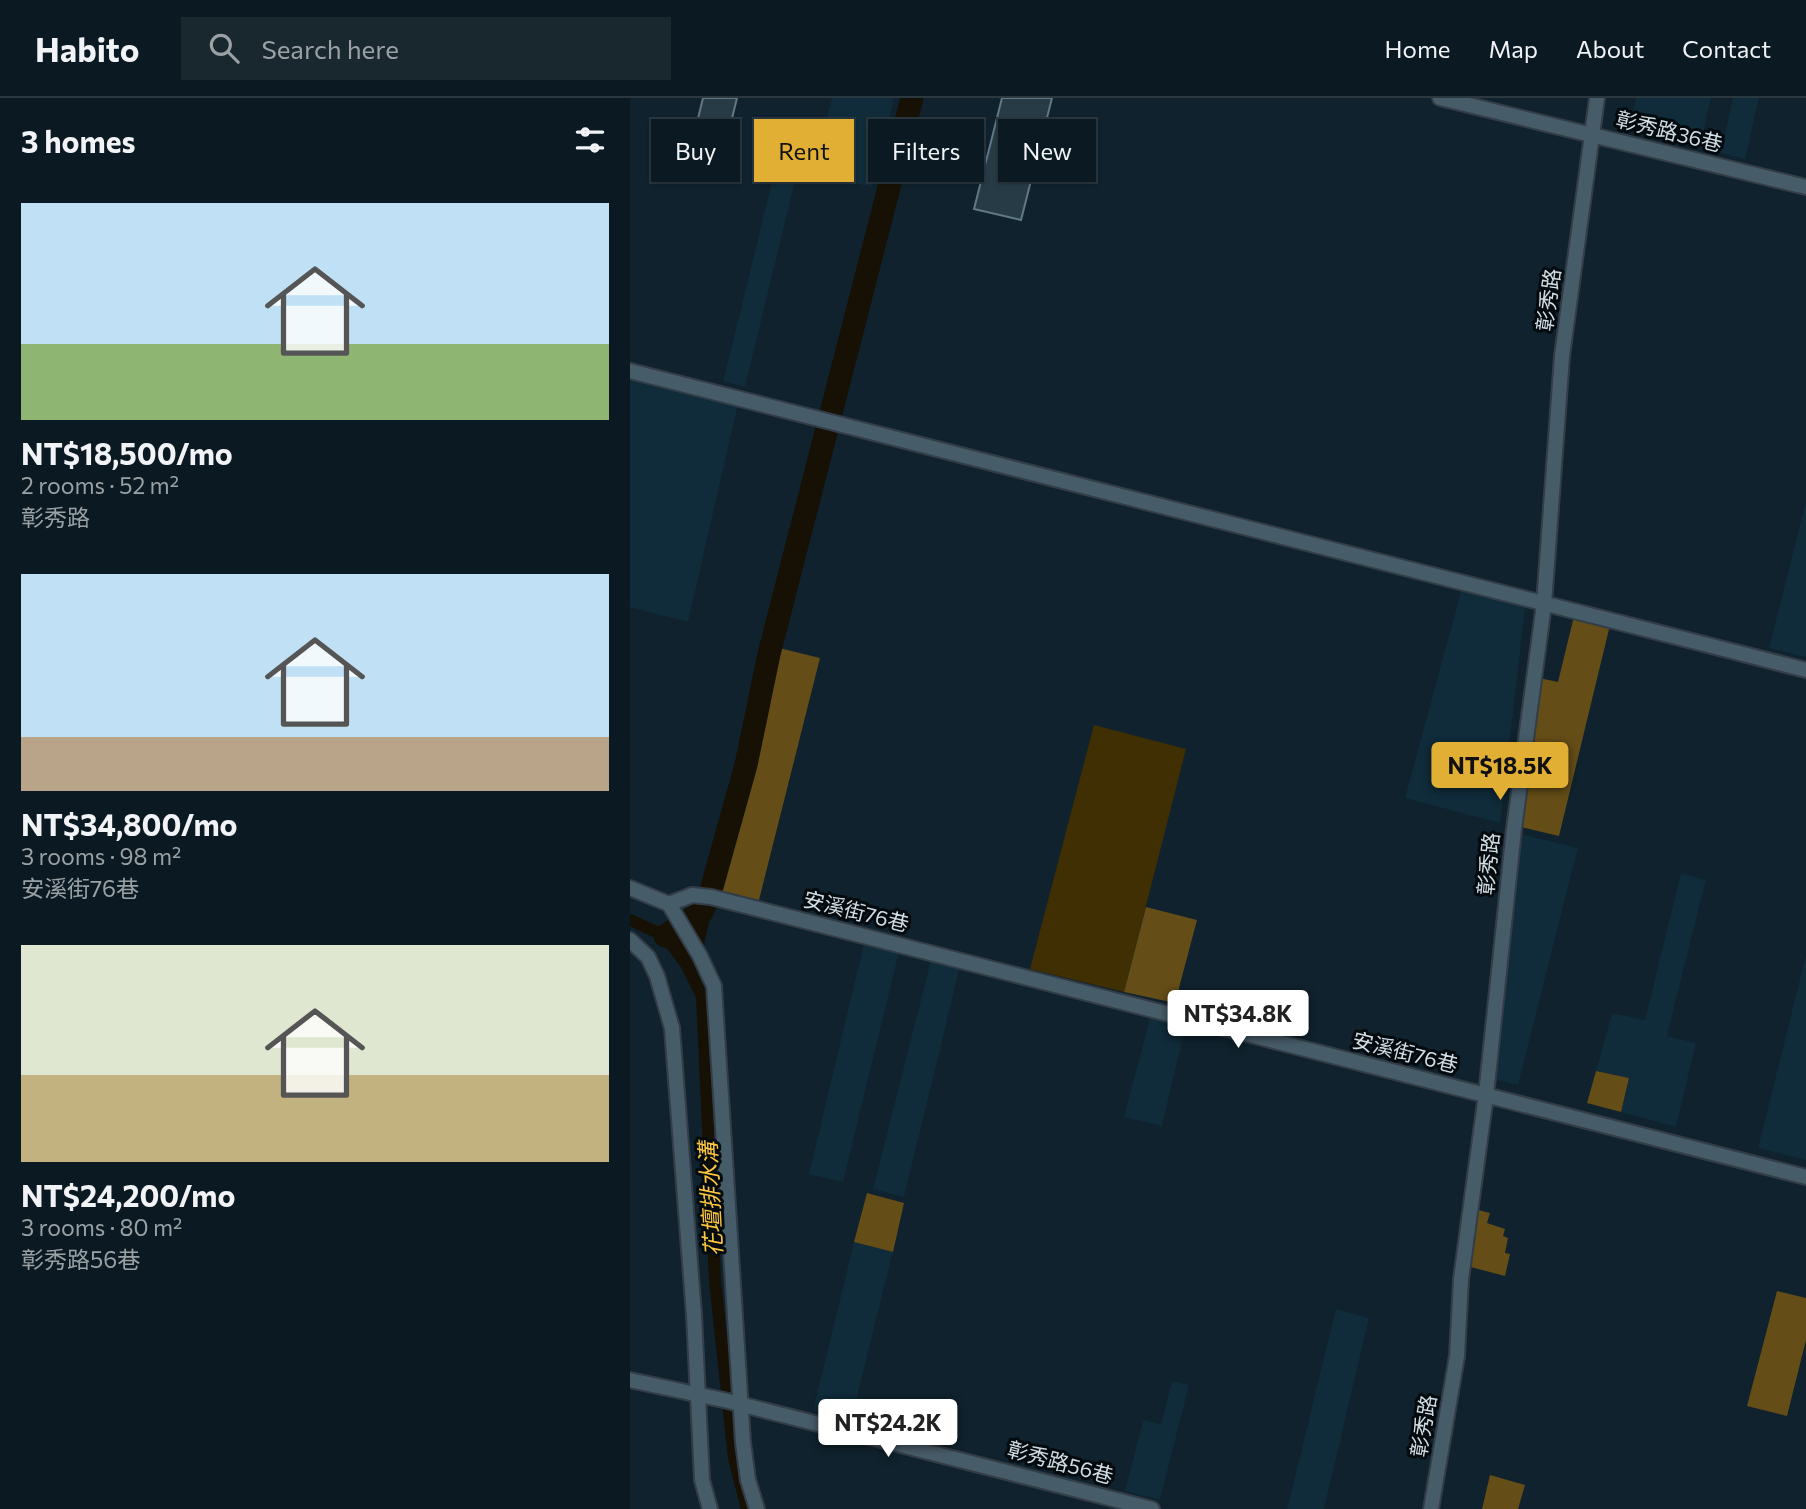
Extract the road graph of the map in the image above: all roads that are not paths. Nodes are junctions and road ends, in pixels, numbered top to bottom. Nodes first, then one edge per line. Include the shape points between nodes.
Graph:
1 (1440, 98) edge
2 (1597, 98) edge
3 (1592, 135) junction
4 (1806, 187) edge
5 (630, 371) edge
6 (1544, 604) junction
7 (1806, 670) edge
8 (630, 888) edge
9 (668, 904) junction
10 (630, 940) edge
11 (1486, 1095) junction
12 (1806, 1177) edge
13 (630, 1380) edge
14 (699, 1394) junction
15 (741, 1404) junction
16 (710, 1509) edge
17 (757, 1509) edge
18 (1152, 1509) edge
19 (1431, 1509) edge

1 - 3 street, 彰秀路36巷
2 - 3 street, 彰秀路
3 - 4 street, 彰秀路36巷
3 - 6 street, 彰秀路 via 1562,356
5 - 6 street
6 - 7 street
6 - 11 street, 彰秀路
8 - 9 street
9 - 11 street, 安溪街76巷 via 692,895 711,897
9 - 15 street via 714,986
10 - 14 street via 648,957 657,976 671,1028
11 - 12 street, 安溪街76巷
11 - 19 street, 彰秀路 via 1461,1279 1457,1356
13 - 14 street, 彰秀路56巷
14 - 15 street, 彰秀路56巷
14 - 16 street via 702,1480
15 - 17 street via 748,1480
15 - 18 street, 彰秀路56巷

